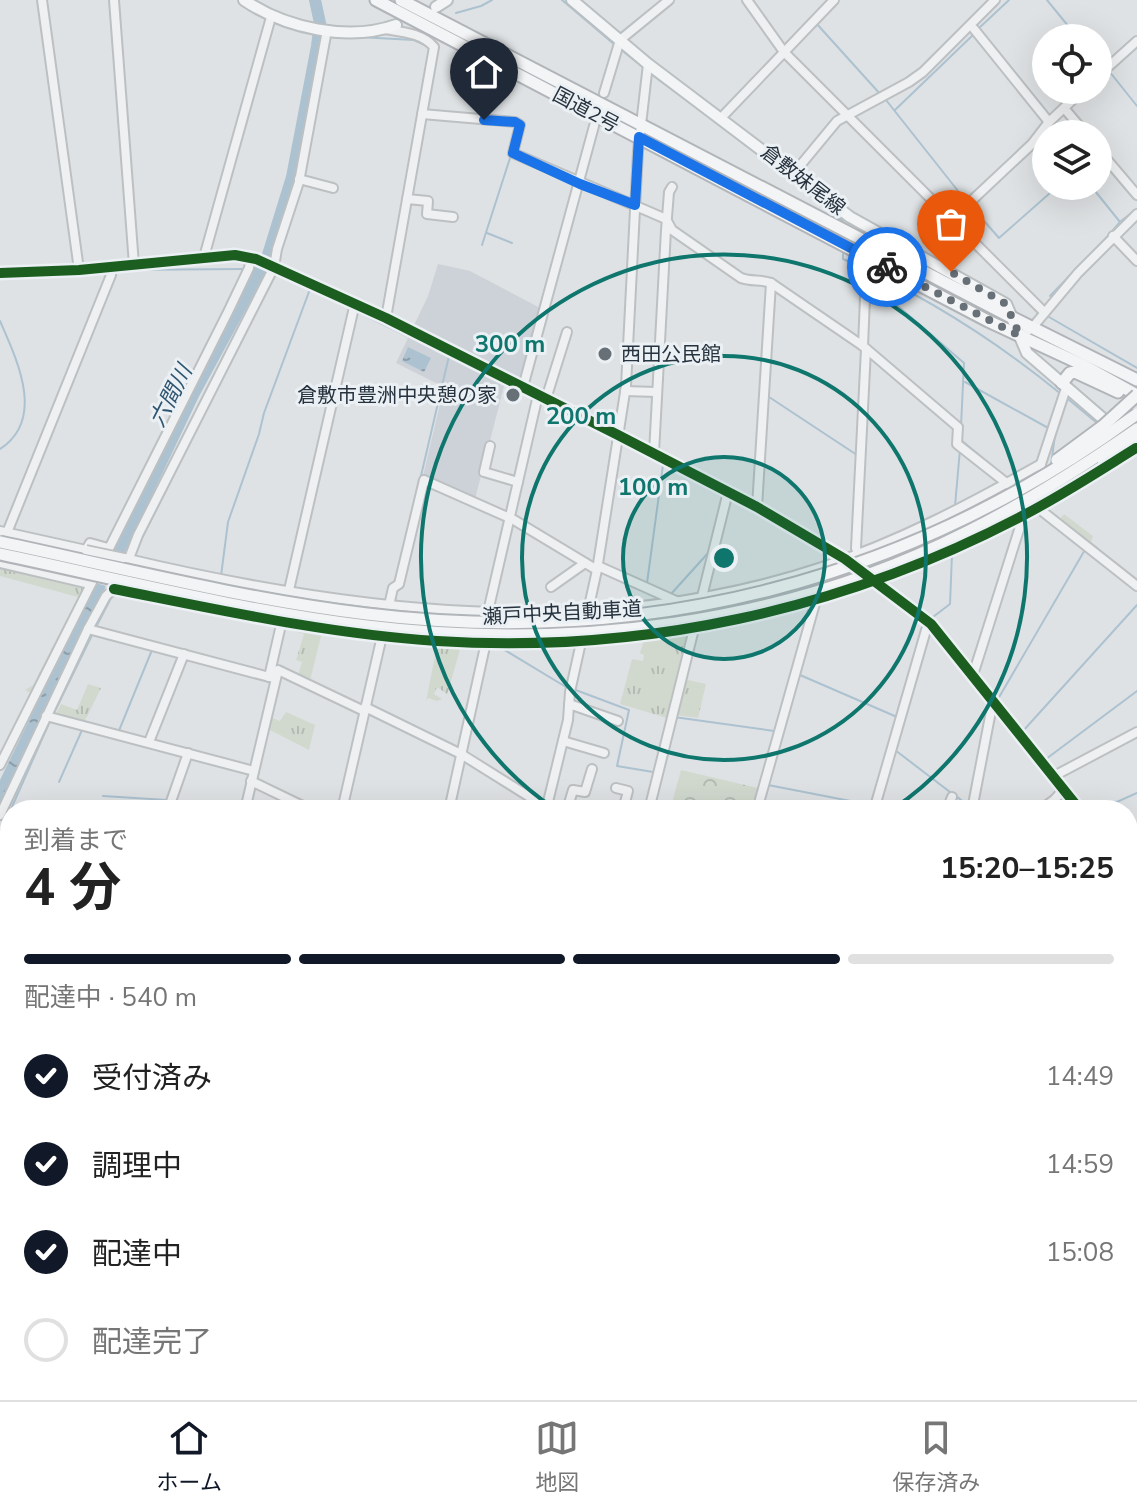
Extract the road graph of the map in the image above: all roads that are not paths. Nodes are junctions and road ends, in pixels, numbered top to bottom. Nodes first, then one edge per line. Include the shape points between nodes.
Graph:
1 (42, 0) edge
2 (114, 0) edge
3 (244, 0) edge
4 (376, 0) edge
5 (401, 0) edge
6 (447, 0) edge
7 (572, 0) edge
8 (669, 0) edge
9 (747, 0) edge
10 (834, 0) edge
11 (995, 0) edge
12 (436, 7) dead end
13 (271, 17) junction
14 (396, 25) dead end
15 (385, 29) junction
16 (975, 31) dead end
17 (326, 32) junction
18 (1137, 41) edge
19 (618, 45) junction
20 (783, 53) junction
21 (1112, 63) edge
22 (648, 68) junction
23 (604, 93) dead end
24 (1068, 104) edge
25 (1064, 108) junction
26 (422, 114) junction
27 (847, 116) junction
28 (721, 118) junction
29 (1047, 120) joint
30 (1074, 120) edge
31 (640, 124) junction
32 (594, 126) dead end
33 (639, 137) junction
34 (1032, 144) edge
35 (1112, 166) edge
36 (794, 173) junction
37 (299, 179) junction
38 (580, 186) junction
39 (672, 187) dead end
40 (333, 188) dead end
41 (1137, 195) edge
42 (407, 199) junction
43 (635, 205) junction
44 (1137, 214) edge
45 (453, 217) dead end
46 (666, 219) junction
47 (951, 220) junction
48 (1113, 236) junction
49 (204, 257) junction
50 (254, 258) junction
51 (1137, 261) edge
52 (134, 265) junction
53 (273, 266) junction
54 (79, 270) junction
55 (111, 270) junction
56 (0, 273) edge
57 (866, 274) dead end
58 (768, 281) junction
59 (355, 303) junction
60 (1044, 312) junction
61 (386, 318) junction
62 (1015, 319) junction
63 (1032, 328) junction
64 (567, 332) dead end
65 (1020, 336) junction
66 (864, 345) junction
67 (1137, 380) edge
68 (1064, 385) junction
69 (523, 387) junction
70 (625, 391) junction
71 (656, 392) junction
72 (1137, 396) edge
73 (542, 397) junction
74 (1137, 414) edge
75 (1137, 429) edge
76 (618, 435) junction
77 (490, 446) dead end
78 (1134, 448) edge
79 (654, 453) junction
80 (1041, 464) junction
81 (518, 482) junction
82 (1010, 482) junction
83 (728, 492) junction
84 (1036, 500) junction
85 (757, 507) junction
86 (1023, 516) junction
87 (511, 518) junction
88 (959, 523) junction
89 (2, 535) edge
90 (108, 548) junction
91 (86, 550) junction
92 (0, 552) edge
93 (848, 558) junction
94 (126, 559) junction
95 (0, 563) edge
96 (585, 563) junction
97 (597, 568) junction
98 (871, 583) junction
99 (90, 584) junction
100 (1137, 586) edge
101 (551, 587) dead end
102 (114, 589) junction
103 (288, 592) junction
104 (703, 596) junction
105 (676, 601) junction
106 (813, 601) junction
107 (389, 606) junction
108 (587, 611) junction
109 (486, 613) junction
110 (281, 621) junction
111 (929, 627) junction
112 (694, 629) junction
113 (92, 630) junction
114 (381, 636) junction
115 (581, 642) junction
116 (486, 644) junction
117 (184, 656) junction
118 (973, 675) junction
119 (272, 678) junction
120 (569, 704) junction
121 (994, 707) junction
122 (366, 709) junction
123 (50, 717) junction
124 (618, 721) dead end
125 (1137, 732) edge
126 (563, 741) junction
127 (149, 742) junction
128 (459, 753) junction
129 (604, 753) dead end
130 (187, 755) junction
131 (0, 765) edge
132 (592, 769) dead end
133 (252, 771) junction
134 (1054, 776) junction
135 (251, 781) junction
136 (616, 788) dead end
137 (1060, 793) junction
138 (952, 797) dead end
139 (8, 800) edge
140 (171, 800) edge
141 (247, 800) edge
142 (290, 800) edge
143 (344, 800) edge
144 (451, 800) edge
145 (535, 800) edge
146 (547, 800) edge
147 (569, 800) edge
148 (626, 800) edge
149 (651, 800) edge
150 (760, 800) edge
151 (877, 800) edge
152 (951, 800) edge
153 (974, 800) edge
154 (1052, 800) edge
155 (1057, 800) edge
156 (1068, 800) edge

1 - 54 street
2 - 52 street
3 - 13 main road
4 - 33 highway, 国道2号
5 - 31 highway, 国道2号
6 - 12 main road
7 - 19 main road, 倉敷妹尾線
8 - 19 street
9 - 20 street
10 - 20 street
11 - 27 street via 923,72
13 - 17 main road
13 - 49 street
14 - 15 main road
15 - 17 main road
15 - 26 street via 418,35 434,47
16 - 29 street
17 - 37 street
18 - 21 street
19 - 22 main road, 倉敷妹尾線
19 - 23 street
20 - 27 street
20 - 28 street
22 - 28 main road, 倉敷妹尾線
22 - 31 street
24 - 25 street
25 - 29 street
25 - 30 street
26 - 38 street via 515,122 520,125 513,153
26 - 42 street
27 - 36 street via 820,139
27 - 47 street
28 - 36 main road, 倉敷妹尾線
31 - 33 street
31 - 62 highway, 国道2号
32 - 38 street
33 - 43 street
33 - 65 highway, 国道2号
34 - 47 street
35 - 41 street
36 - 62 main road, 倉敷妹尾線 via 850,217 1006,304
37 - 40 street
37 - 53 street
38 - 43 street
38 - 69 street
39 - 46 street
42 - 45 street via 428,201 427,214
42 - 61 street
43 - 46 street
43 - 70 street
44 - 48 street
46 - 58 street via 672,230 741,278
46 - 71 street
47 - 60 street
48 - 51 street
48 - 60 street
49 - 50 street
49 - 52 street
50 - 53 street
50 - 90 street
52 - 55 street
53 - 59 street
53 - 94 street
54 - 55 street
54 - 56 street
55 - 89 street
57 - 66 street
58 - 66 street
58 - 85 street
59 - 61 street
59 - 103 street
60 - 63 street
61 - 69 street
62 - 63 highway, 国道2号
62 - 65 main road
63 - 65 street
63 - 67 highway, 国道2号
64 - 73 street
65 - 68 main road via 1027,353
65 - 72 highway, 国道2号
66 - 82 street via 958,427 957,444
66 - 93 street via 856,548
68 - 72 highway via 1075,372
68 - 78 main road
68 - 80 street
69 - 73 street
70 - 71 street
70 - 76 street
71 - 79 street
72 - 88 highway, bridge via 1069,452
73 - 76 street
73 - 81 street
74 - 88 highway, 瀬戸中央自動車道, bridge via 1032,483
75 - 84 highway, 瀬戸中央自動車道, bridge
76 - 79 street
76 - 97 street
77 - 81 street via 484,472
78 - 84 highway, bridge
79 - 83 street
80 - 82 street
80 - 84 street
81 - 87 street
82 - 84 street
82 - 93 street via 956,512
83 - 85 street
83 - 104 street
84 - 86 street
84 - 92 highway, 瀬戸中央自動車道, bridge via 892,566 818,591 688,621 593,633 462,635 368,626 214,601
84 - 100 street
85 - 93 street
86 - 98 street
86 - 118 street
87 - 96 street
87 - 107 street via 424,480
87 - 109 street
88 - 89 highway, 瀬戸中央自動車道, bridge via 850,568 772,591 686,610 549,623 435,620 318,608 216,589
89 - 91 street
89 - 92 street
90 - 91 street via 90,543
90 - 99 street
91 - 94 street, bridge
93 - 98 street
93 - 104 street
94 - 102 street
94 - 103 street
95 - 99 street
96 - 97 street
96 - 101 street
97 - 105 street
97 - 108 street
98 - 106 street
98 - 111 street
99 - 131 street
102 - 110 street
102 - 113 street
103 - 107 street
103 - 110 street
104 - 105 street
104 - 112 street
105 - 108 street
106 - 112 street
106 - 150 street
107 - 109 street
107 - 114 street
108 - 109 street
108 - 115 street
109 - 116 street
110 - 114 street
110 - 119 street
111 - 118 street
111 - 151 street
112 - 115 street
112 - 149 street
113 - 117 street
113 - 123 street
114 - 116 street
114 - 122 street
115 - 116 street
115 - 120 street
116 - 128 street
117 - 119 street
117 - 127 street
118 - 121 street
119 - 122 street via 278,670
119 - 133 street
120 - 124 street
120 - 126 street
121 - 134 street
121 - 153 street
122 - 128 street
122 - 143 street
123 - 127 street
123 - 139 street
125 - 134 street
126 - 129 street
126 - 146 street
127 - 130 street
128 - 144 street
128 - 145 street
130 - 133 street
130 - 140 street
132 - 147 street via 585,792 573,790
133 - 135 street
134 - 137 street
135 - 141 street
135 - 142 street
136 - 148 street via 628,791
137 - 154 street
137 - 155 street
137 - 156 street
138 - 152 street

